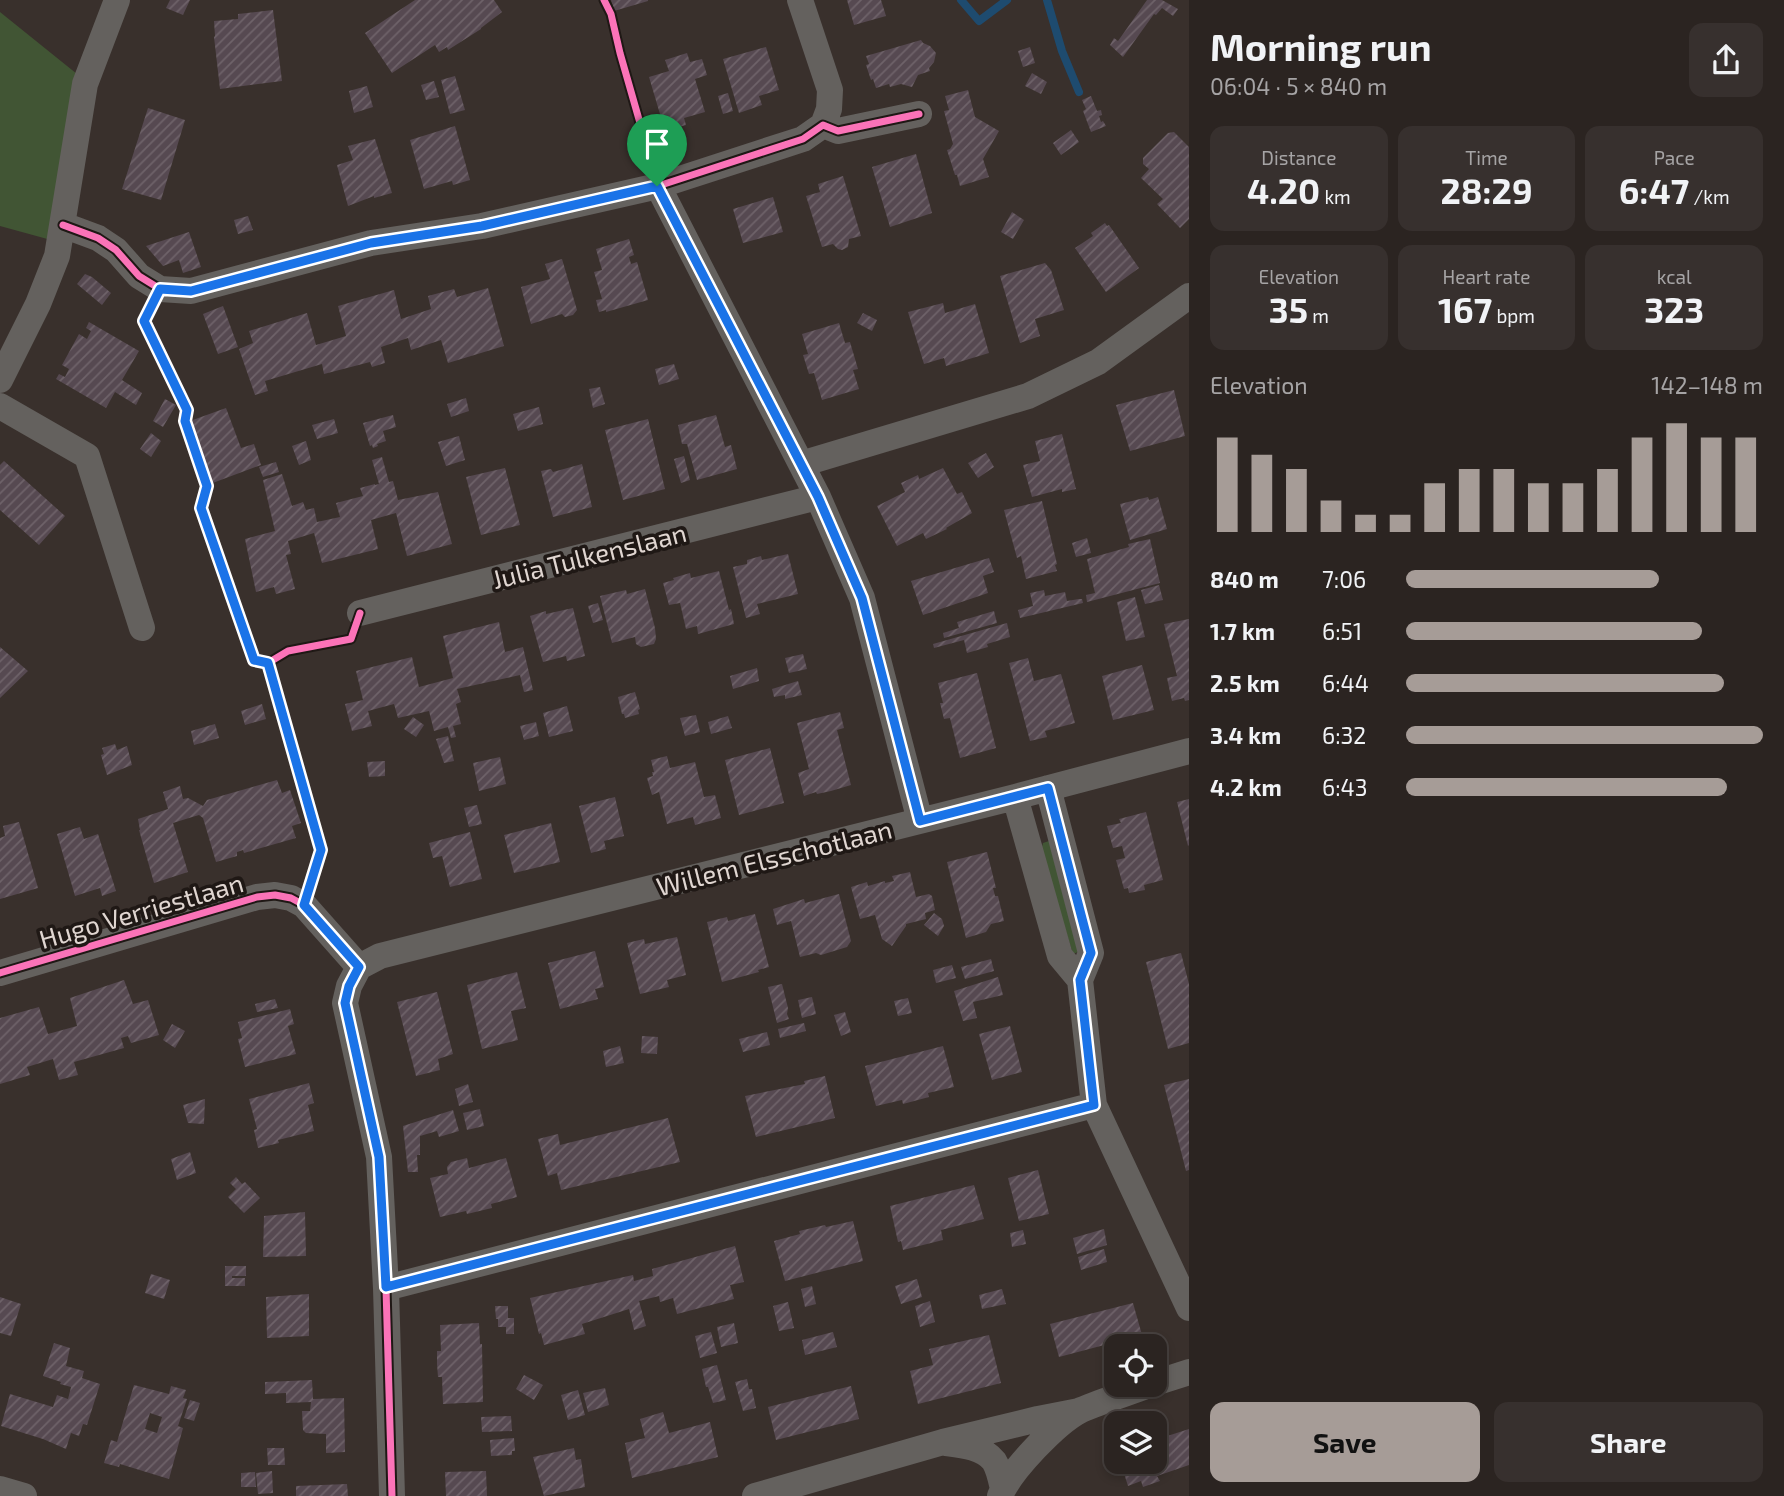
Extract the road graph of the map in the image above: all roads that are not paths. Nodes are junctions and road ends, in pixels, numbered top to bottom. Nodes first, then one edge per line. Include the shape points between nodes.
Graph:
1 (117, 0) edge
2 (800, 0) edge
3 (919, 114) dead end
4 (822, 125) junction
5 (657, 186) junction
6 (63, 225) junction
7 (1189, 296) edge
8 (0, 380) edge
9 (0, 406) edge
10 (801, 464) junction
11 (818, 497) junction
12 (360, 613) dead end
13 (142, 628) dead end
14 (1189, 751) edge
15 (1048, 788) junction
16 (1015, 797) junction
17 (920, 821) junction
18 (359, 967) junction
19 (0, 972) edge
20 (1080, 980) junction
21 (1094, 1105) junction
22 (386, 1287) junction
23 (1189, 1308) edge
24 (1189, 1372) edge
25 (1167, 1380) edge
26 (1118, 1397) edge
27 (1079, 1411) junction
28 (943, 1442) junction
29 (0, 1489) edge
30 (1002, 1492) edge
31 (769, 1494) edge
32 (24, 1496) edge
33 (392, 1496) edge

1 - 6 street via 85,84
2 - 4 street via 830,90
3 - 4 street via 838,131
4 - 5 street via 803,139
5 - 6 street via 482,226 371,243 191,291 160,289 98,238
5 - 10 street
6 - 8 street via 57,256 38,304
7 - 10 street via 1098,362 1028,396
9 - 13 street via 87,456
10 - 11 street
11 - 12 street, Julia Tulkenslaan
11 - 17 street via 862,598
14 - 15 street, Willem Elsschotlaan
15 - 16 street, Willem Elsschotlaan
15 - 20 street via 1091,953
16 - 17 street, Willem Elsschotlaan
16 - 20 street via 1060,956
17 - 18 street, Willem Elsschotlaan via 380,956
18 - 19 street, Hugo Verriestlaan via 304,905 275,895
18 - 22 street via 345,1003 379,1157
20 - 21 street
21 - 22 street
21 - 23 street
22 - 33 street
24 - 25 street
26 - 27 street
27 - 28 street
27 - 30 street via 1038,1445
28 - 30 street via 972,1447 993,1460
28 - 31 street
29 - 32 street

